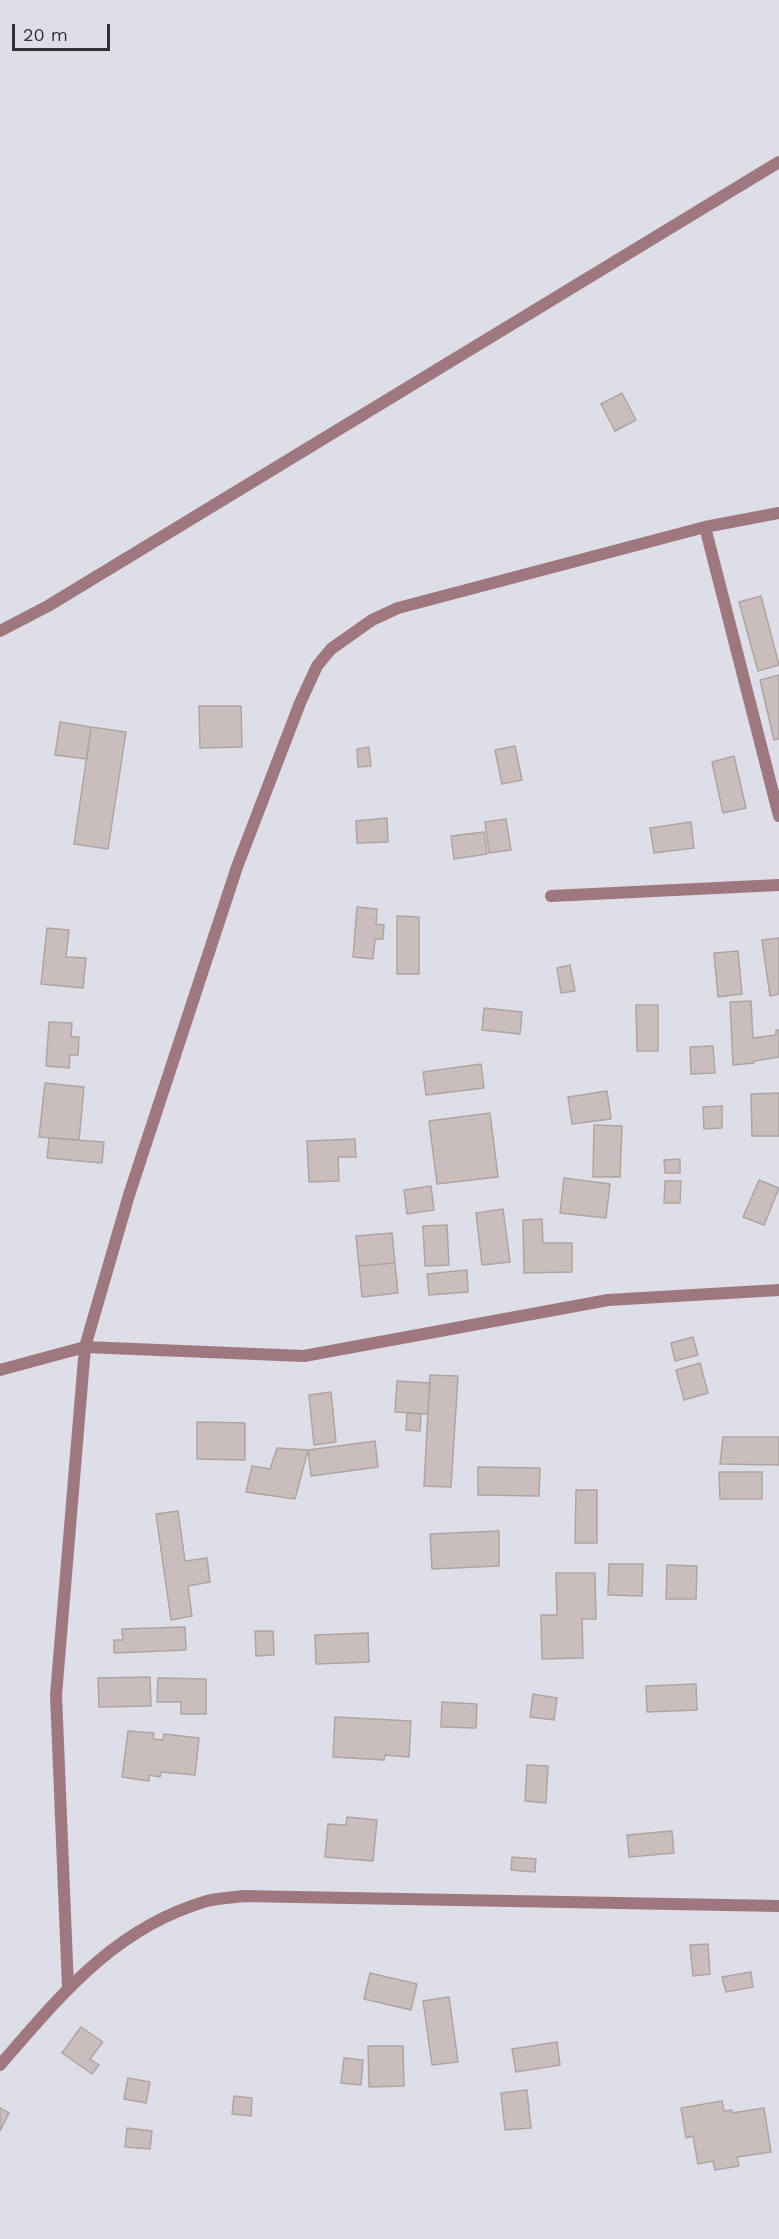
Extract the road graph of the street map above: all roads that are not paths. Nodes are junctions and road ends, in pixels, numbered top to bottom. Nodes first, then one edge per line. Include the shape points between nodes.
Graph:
1 (779, 162) edge
2 (779, 513) edge
3 (705, 527) junction
4 (0, 631) edge
5 (779, 816) edge
6 (779, 885) edge
7 (551, 896) dead end
8 (779, 1290) edge
9 (85, 1347) junction
10 (0, 1370) edge
11 (779, 1906) edge
12 (68, 1987) junction
13 (0, 2065) edge

1 - 4 street via 48,606
2 - 3 street
3 - 5 street
3 - 9 street via 398,608 349,634 317,666 237,867 129,1195
6 - 7 street
8 - 9 street via 608,1300 304,1356
9 - 10 street
9 - 12 street via 56,1695
11 - 12 street via 243,1896 209,1901 169,1914 119,1943
12 - 13 street

